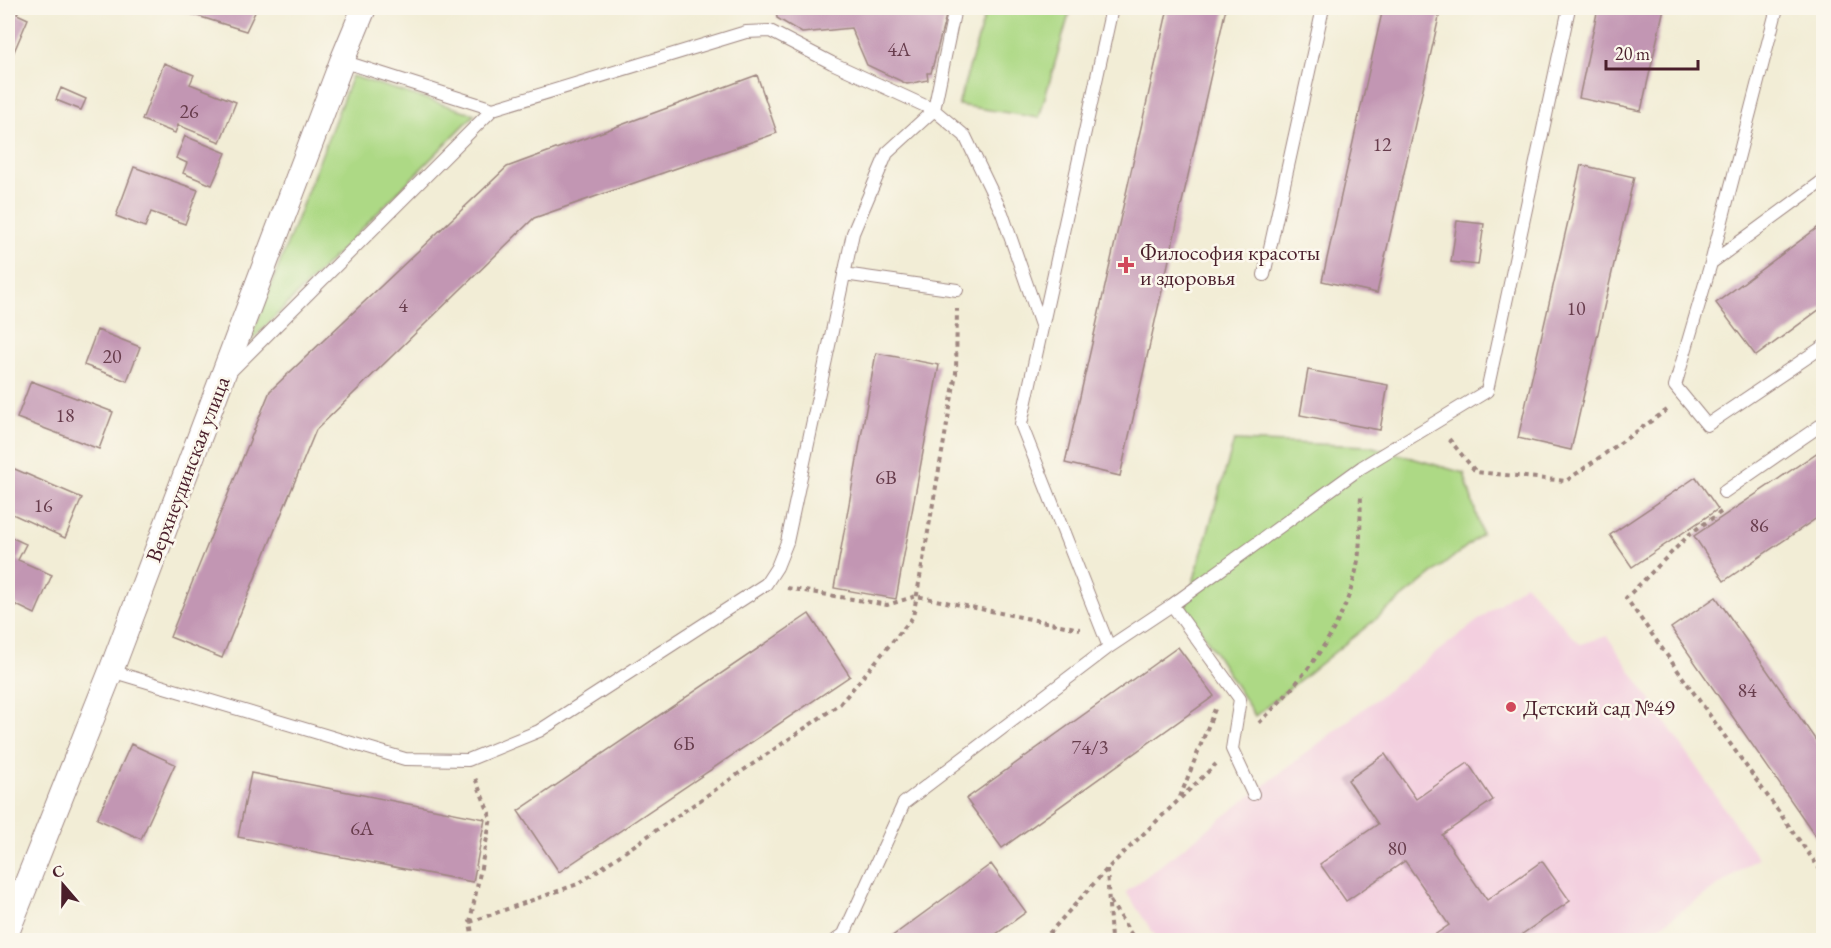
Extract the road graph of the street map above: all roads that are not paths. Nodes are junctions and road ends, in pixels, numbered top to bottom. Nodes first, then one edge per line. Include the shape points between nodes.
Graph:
1 (364, 8) edge
2 (955, 8) edge
3 (1112, 8) edge
4 (1323, 8) edge
5 (1569, 8) edge
6 (1777, 8) edge
7 (342, 61) junction
8 (492, 109) junction
9 (934, 110) junction
10 (1824, 180) edge
11 (1711, 263) junction
12 (844, 274) junction
13 (1264, 274) dead end
14 (957, 291) road end
15 (1042, 328) junction
16 (1824, 346) edge
17 (220, 381) junction
18 (1824, 423) edge
19 (1724, 492) road end
20 (1172, 605) junction
21 (1109, 647) junction
22 (111, 671) junction
23 (1253, 794) dead end
24 (8, 930) edge
25 (836, 940) edge

1 - 7 street, Верхнеудинская улица
2 - 9 lane
3 - 15 lane
4 - 13 lane
5 - 20 lane via 1487,391 1362,467
6 - 11 lane
7 - 8 lane
7 - 17 street, Верхнеудинская улица
8 - 9 lane via 746,32 770,31
8 - 17 lane
9 - 12 lane via 887,153 853,233
9 - 15 lane via 965,136 1002,213
10 - 11 lane
11 - 16 lane via 1675,386 1707,425
12 - 14 lane
12 - 22 lane via 787,542 766,584 539,730 468,760 405,759
15 - 21 lane via 1022,424
17 - 22 street, Верхнеудинская улица
18 - 19 lane
20 - 21 lane
20 - 23 lane via 1240,699 1232,749
21 - 25 lane via 904,803 844,934
22 - 24 street, Верхнеудинская улица

